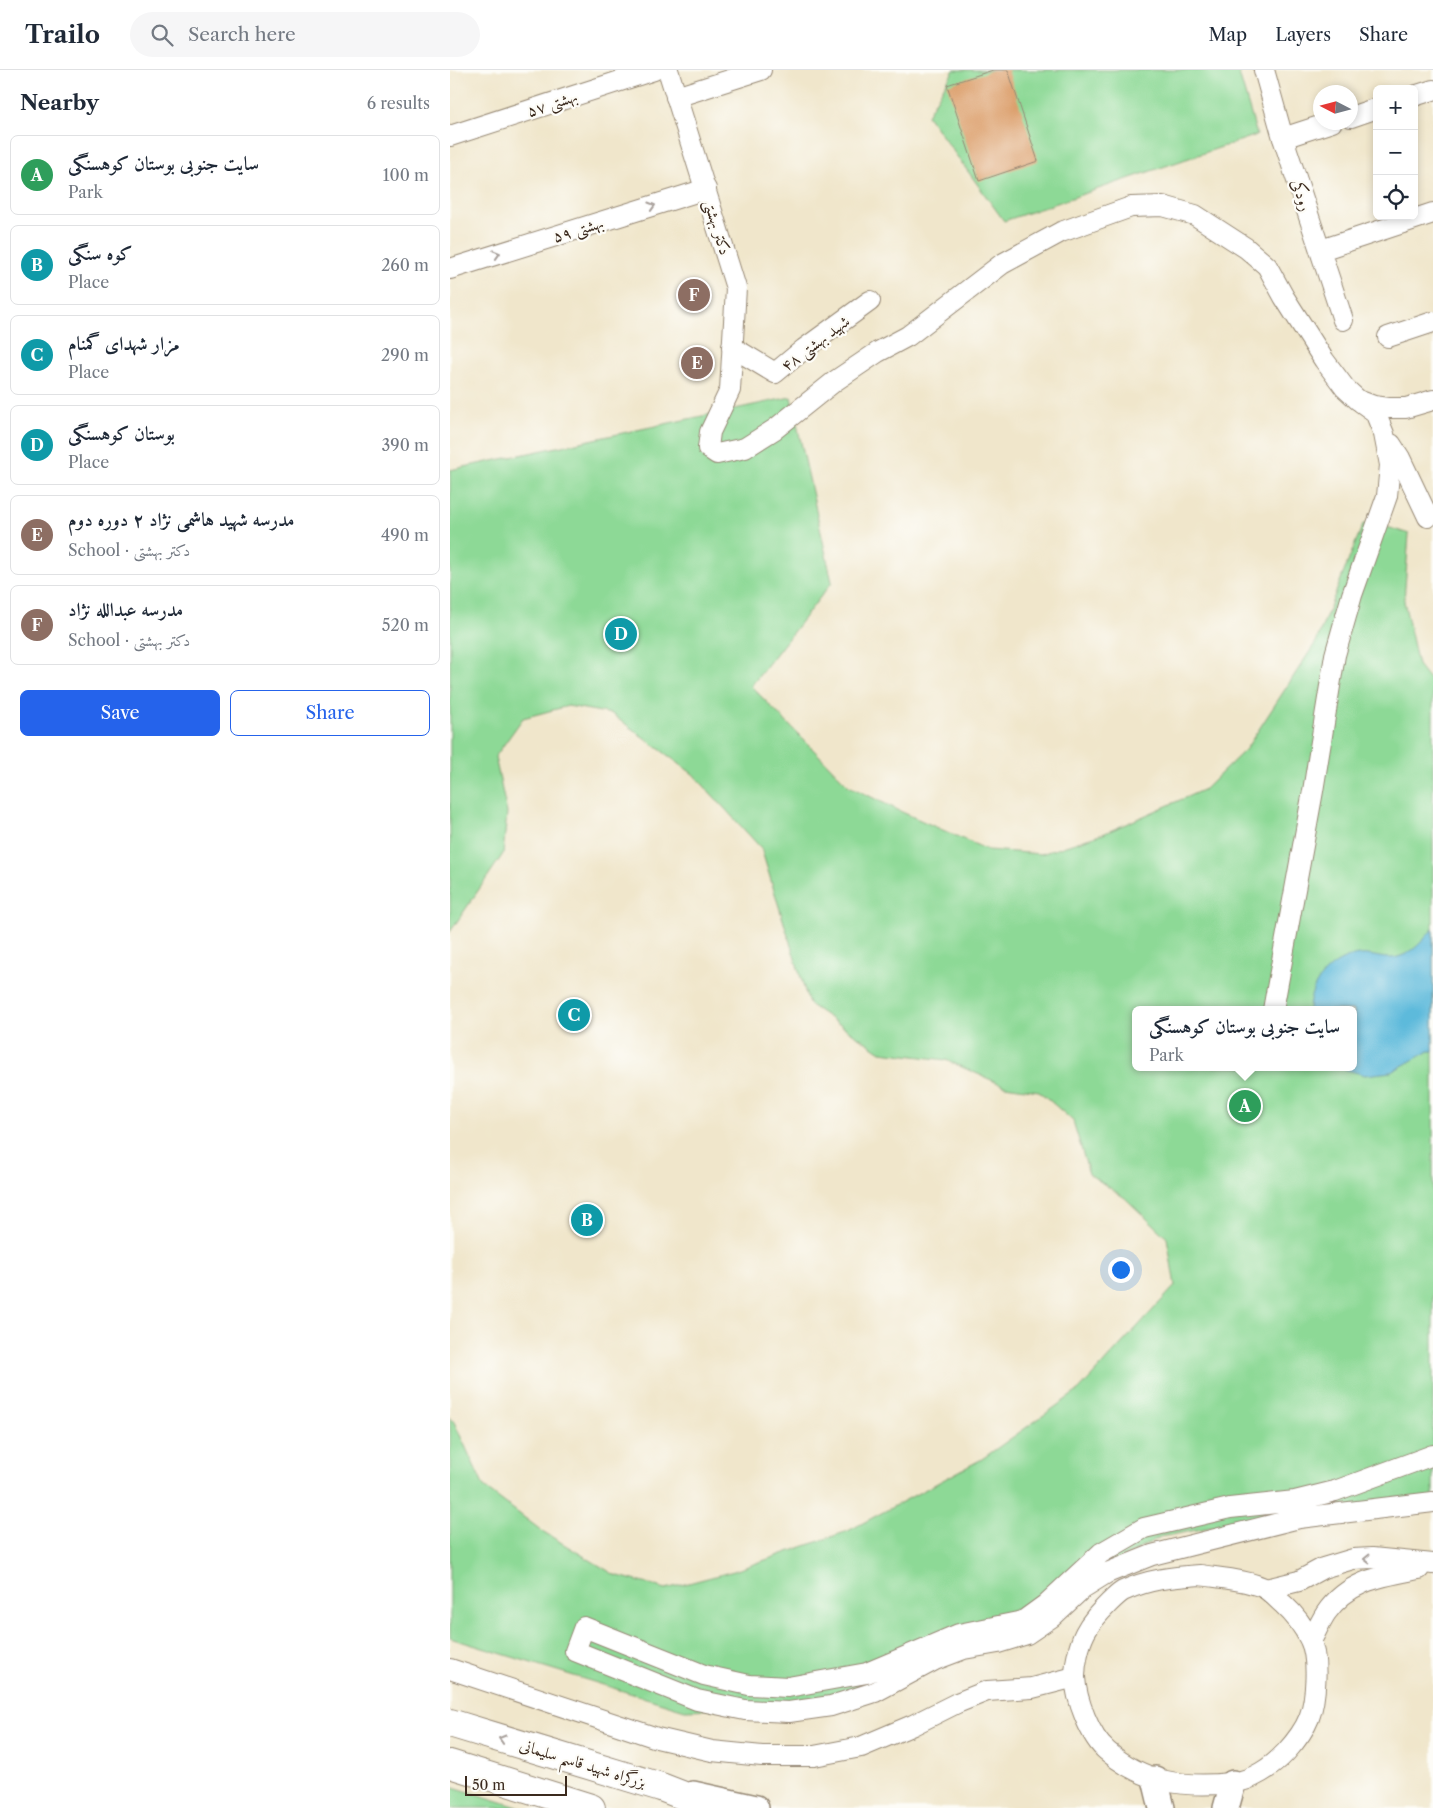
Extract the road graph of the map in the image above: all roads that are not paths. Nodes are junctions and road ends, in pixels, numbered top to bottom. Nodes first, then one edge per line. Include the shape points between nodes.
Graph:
1 (666, 70) edge
2 (761, 70) edge
3 (1264, 70) edge
4 (1433, 90) edge
5 (1418, 95) edge
6 (676, 97) junction
7 (1373, 109) edge
8 (1358, 114) edge
9 (1313, 128) edge
10 (450, 136) edge
11 (1283, 138) junction
12 (706, 189) junction
13 (1433, 214) edge
14 (1320, 250) junction
15 (450, 269) edge
16 (870, 301) dead end
17 (1343, 320) dead end
18 (1433, 322) edge
19 (1388, 337) dead end
20 (732, 347) junction
21 (1433, 390) edge
22 (1358, 400) junction
23 (1433, 400) edge
24 (1384, 434) junction
25 (1428, 516) dead end
26 (1274, 1006) edge
27 (1433, 1455) edge
28 (1433, 1502) edge
29 (1433, 1566) edge
30 (1266, 1589) junction
31 (1311, 1641) junction
32 (450, 1669) edge
33 (1075, 1677) junction
34 (450, 1723) edge
35 (450, 1764) edge
36 (1154, 1780) junction
37 (1233, 1783) junction
38 (661, 1787) junction
39 (591, 1808) edge
40 (715, 1808) edge
41 (756, 1808) edge
42 (1162, 1808) edge
43 (1226, 1808) edge

1 - 6 street, دکتر بهشتی
1 - 10 street, بهشتی ۵۷
2 - 6 street
3 - 11 street, رودکی
4 - 5 street
6 - 12 street, دکتر بهشتی
7 - 8 street
9 - 11 street
11 - 14 street, رودکی
15 -> 12 street, بهشتی ۵۹
12 - 20 street, دکتر بهشتی via 736,288
13 - 14 street
14 - 17 street, رودکی
16 - 20 street, شهید بهشتی ۴۸ via 775,373
18 - 19 street
20 - 22 street, دکتر بهشتی via 730,390 710,432 708,448 717,454 745,448 774,429 835,381 908,336 1002,264 1061,232 1131,207 1163,206 1195,216 1246,248 1266,266 1324,360
21 - 22 street via 1406,402
22 - 23 street via 1388,408 1406,408
22 - 24 street via 1375,412
24 - 25 street via 1400,458
24 - 26 street via 1390,466 1387,496 1335,654
27 - 28 street via 1335,1491 1295,1501 1230,1508 1144,1528 1100,1553 1045,1605 1023,1621 959,1634 867,1673 788,1687 749,1684 704,1675 584,1627 575,1651 696,1700 745,1710 780,1712 831,1706 875,1692 935,1660 964,1649 1027,1634 1052,1617 1083,1588 1107,1573 1152,1555 1299,1518
29 -> 30 street via 1372,1558 1353,1559 1323,1568 1299,1581
29 - 31 street via 1377,1577 1345,1593 1326,1613
30 - 31 street via 1291,1611
30 - 33 street via 1239,1580 1200,1575 1159,1578 1121,1592 1098,1613 1085,1633 1077,1656
31 - 37 street via 1315,1696 1309,1718 1298,1739 1279,1760 1261,1773
32 - 33 street via 657,1738 712,1751 762,1756 814,1756 861,1747 987,1691 1032,1688
33 - 36 street via 1083,1713 1105,1750
38 -> 34 highway, بزرگراه شهید قاسم سلیمانی
35 - 39 highway
36 - 37 street via 1188,1785
36 - 42 main road
37 - 43 main road
38 - 40 highway, بزرگراه شهید قاسم سلیمانی
38 - 41 main road

